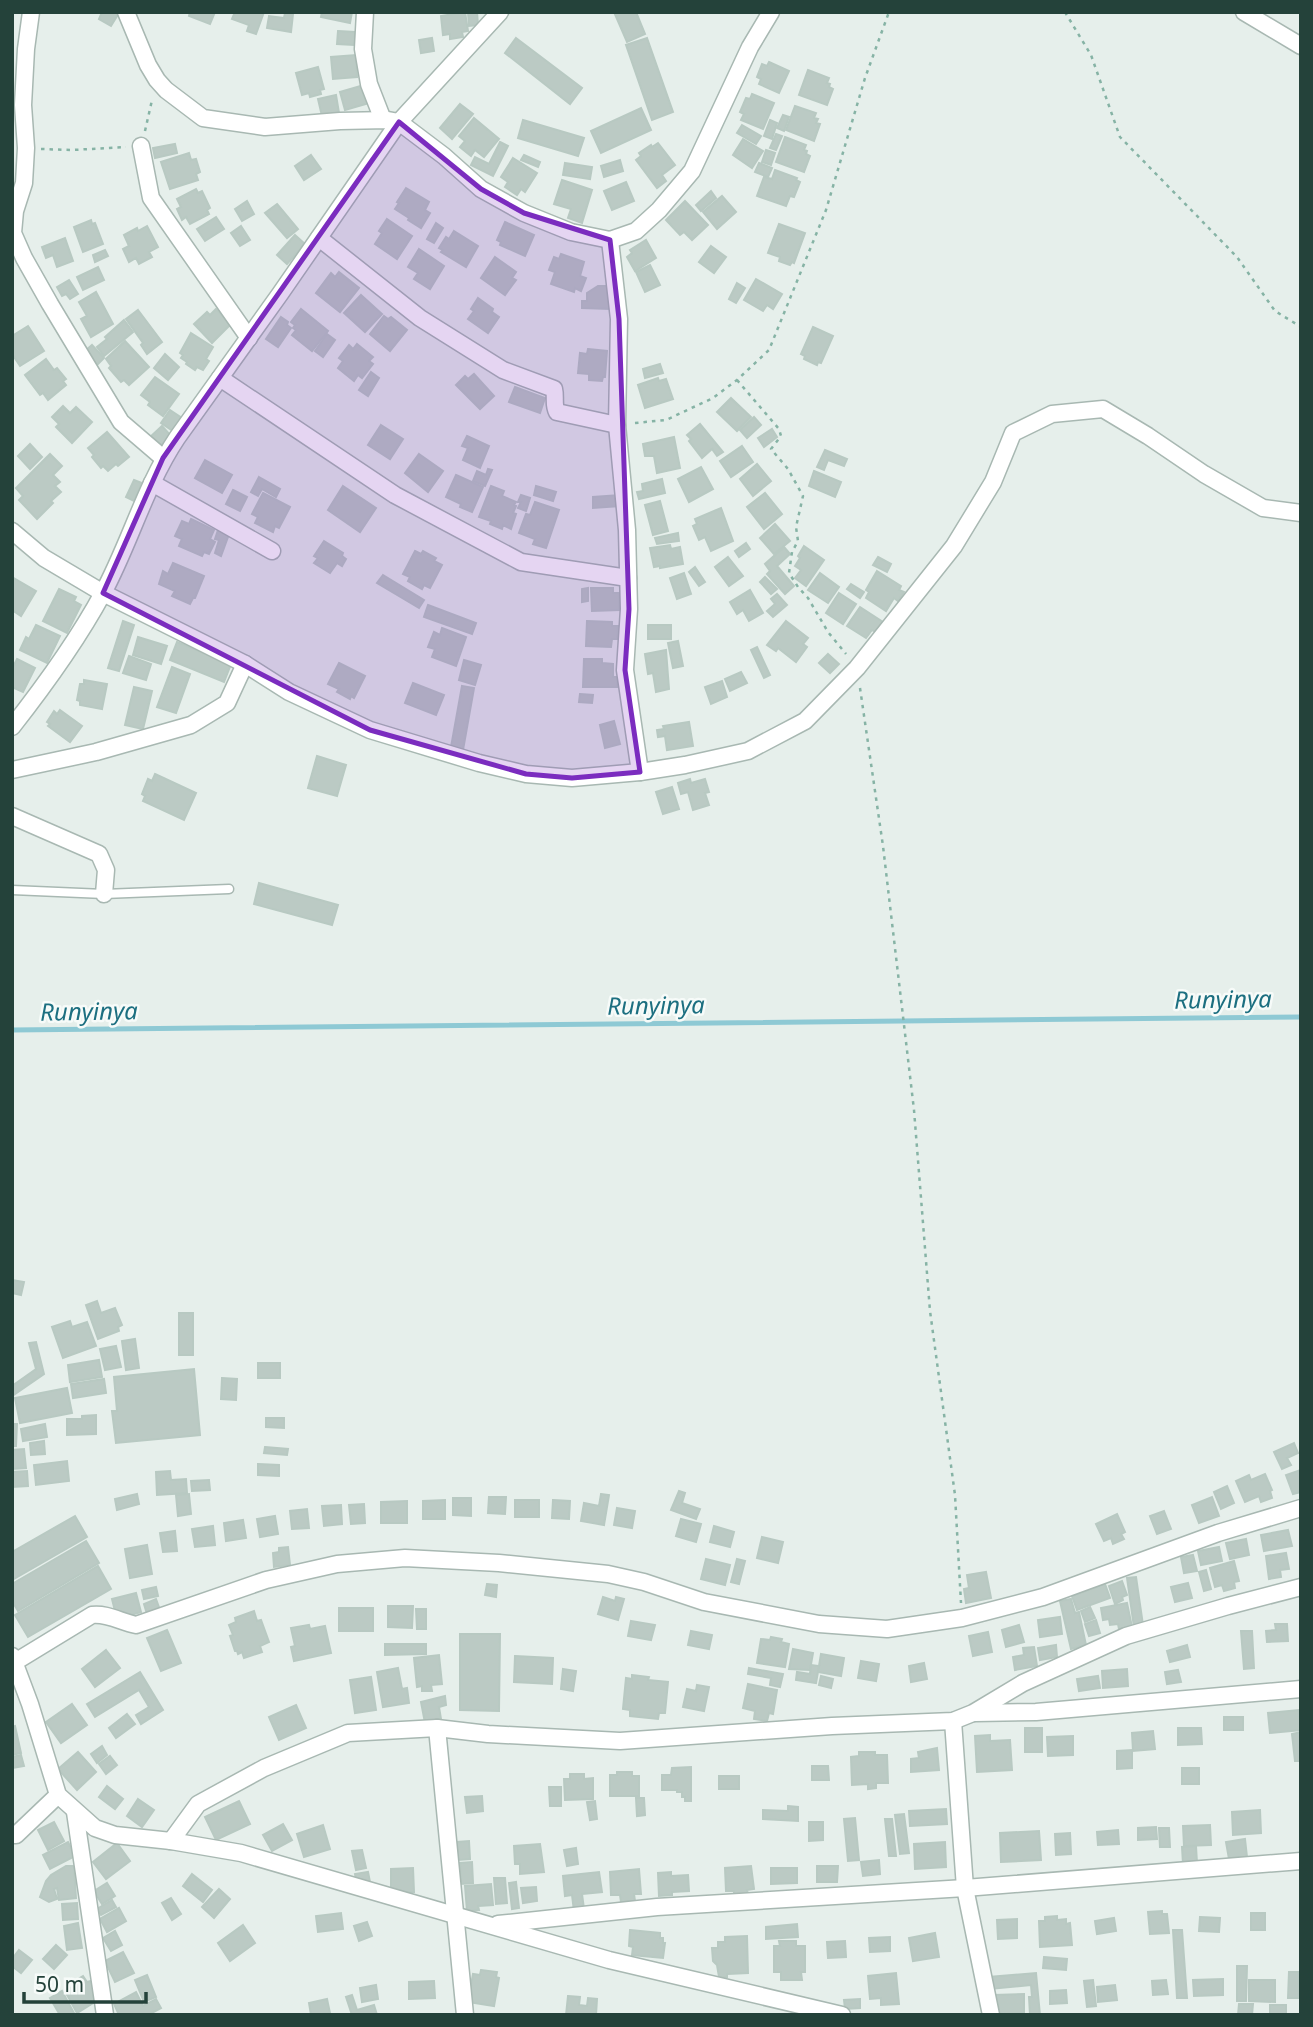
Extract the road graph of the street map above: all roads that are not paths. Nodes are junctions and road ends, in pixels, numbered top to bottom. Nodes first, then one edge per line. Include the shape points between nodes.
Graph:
1 (31, 12) edge
2 (126, 12) edge
3 (365, 12) edge
4 (500, 12) edge
5 (771, 12) edge
6 (1244, 12) edge
7 (1301, 46) edge
8 (391, 121) junction
9 (141, 146) road end
10 (19, 148) edge
11 (319, 238) junction
12 (610, 240) junction
13 (249, 338) junction
14 (220, 378) junction
15 (617, 425) junction
16 (163, 458) junction
17 (152, 483) junction
18 (1301, 513) edge
19 (12, 531) edge
20 (272, 551) dead end
21 (628, 578) junction
22 (103, 593) junction
23 (245, 664) junction
24 (12, 727) edge
25 (12, 770) edge
26 (640, 772) junction
27 (12, 816) edge
28 (229, 889) dead end
29 (12, 890) edge
30 (104, 894) junction
31 (1301, 1508) edge
32 (1301, 1587) edge
33 (13, 1659) edge
34 (1301, 1689) edge
35 (973, 1713) junction
36 (953, 1721) junction
37 (437, 1728) junction
38 (58, 1795) junction
39 (75, 1812) junction
40 (12, 1835) edge
41 (171, 1841) junction
42 (1301, 1861) edge
43 (965, 1888) junction
44 (454, 1916) junction
45 (489, 1925) junction
46 (105, 2015) edge
47 (465, 2015) edge
48 (842, 2015) edge
49 (991, 2015) edge

1 - 10 street
2 - 8 street via 157,80 203,118 265,127
3 - 8 street via 363,49 369,84
4 - 8 street
5 - 12 street via 692,171 636,231
6 - 7 street
8 - 11 street
8 - 12 street via 444,156 481,189 524,213 571,232
9 - 13 street via 151,198
10 - 16 street via 24,183 13,233 24,258 121,422
11 - 13 street
11 - 15 street via 420,318 503,370 554,389 557,412
12 - 15 street via 619,319
13 - 14 street
14 - 16 street
14 - 21 street via 395,495 521,562
15 - 21 street
16 - 17 street
17 - 20 street
17 - 22 street
18 - 26 street via 1263,508 1103,409 1052,414 1013,433 993,482 954,546 857,668 804,721 748,751
19 - 22 street via 44,558
21 - 26 street via 625,670
22 - 23 street
22 - 24 street
23 - 25 street via 227,703 191,725
23 - 26 street via 289,692 370,730 479,763 572,778
27 - 30 street via 99,854 106,870
28 - 30 lane
29 - 30 lane
31 - 33 street via 1206,1537 1043,1597 962,1618 887,1629 819,1624 704,1602 608,1574 405,1558 337,1563 266,1580 136,1625 92,1615
32 - 35 street via 1126,1636 1023,1683
33 - 38 street
34 - 35 street via 1036,1712
35 - 36 street
36 - 37 street via 620,1741
36 - 43 street
37 - 41 street via 348,1733 264,1768 198,1804
37 - 44 street
38 - 39 street
38 - 40 street
39 - 41 street via 94,1828 115,1835
39 - 46 street
41 - 44 street via 241,1853
42 - 43 street
43 - 45 street via 657,1907
43 - 49 street
44 - 45 street
44 - 47 street
45 - 48 street via 609,1960

